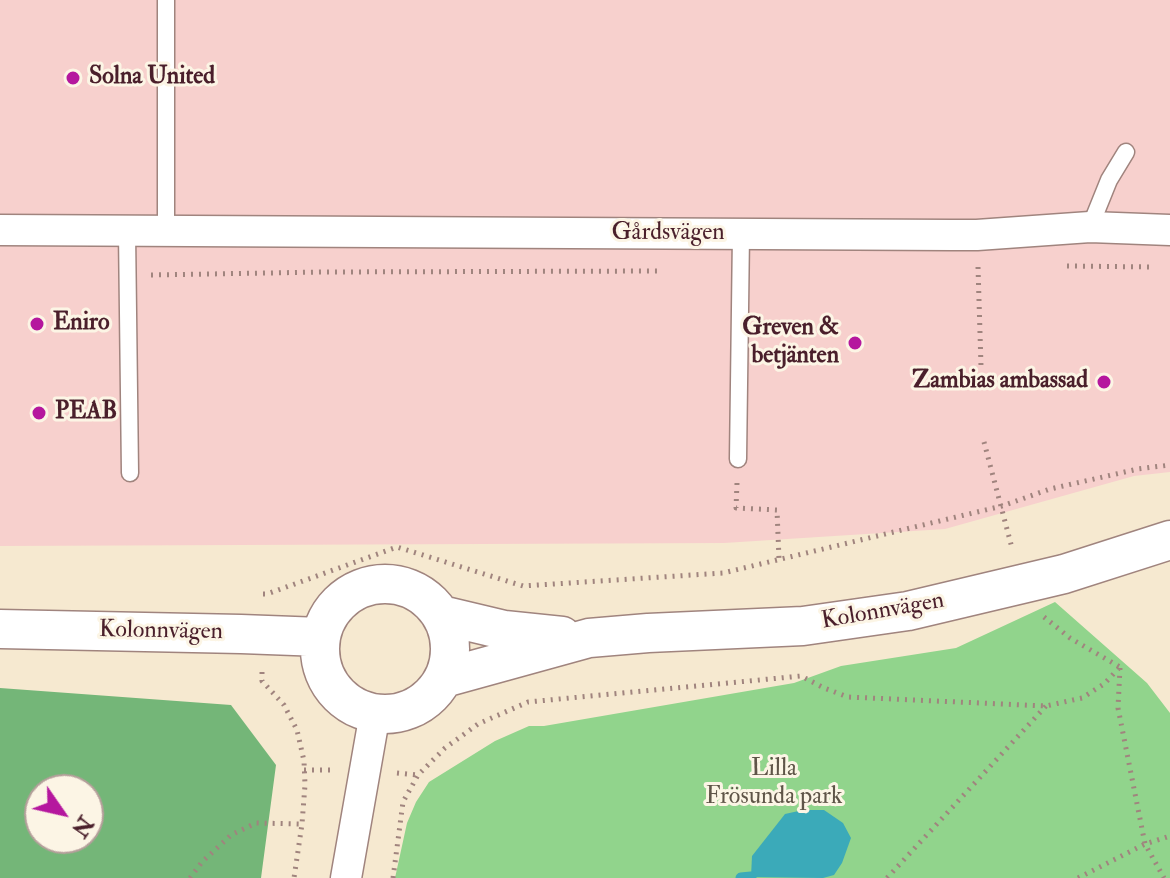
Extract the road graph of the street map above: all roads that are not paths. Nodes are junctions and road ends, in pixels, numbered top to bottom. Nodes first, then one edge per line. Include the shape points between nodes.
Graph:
1 (166, 0) edge
2 (1126, 152) dead end
3 (1090, 227) junction
4 (0, 230) edge
5 (1170, 230) edge
6 (127, 232) junction
7 (166, 232) junction
8 (741, 234) junction
9 (738, 459) road end
10 (130, 473) dead end
11 (1170, 540) edge
12 (441, 615) junction
13 (0, 629) edge
14 (321, 637) junction
15 (589, 638) junction
16 (444, 678) junction
17 (375, 713) junction
18 (346, 878) edge

1 - 7 lane
2 - 3 lane
3 - 5 street, Gårdsvägen
3 - 8 street, Gårdsvägen via 977,235
4 - 6 street, Gårdsvägen
6 - 7 street, Gårdsvägen
6 - 10 lane
7 - 8 street, Gårdsvägen
8 - 9 lane
11 - 15 street, Kolonnvägen via 1064,574 908,611 803,626
12 - 14 street via 406,587 362,588 343,599
12 - 15 street, Kolonnvägen via 504,630
12 - 16 street via 449,635
13 - 14 street, Kolonnvägen
14 - 17 street via 321,658 338,694
15 - 16 street, Kolonnvägen
16 - 17 street via 415,707
17 - 18 street

